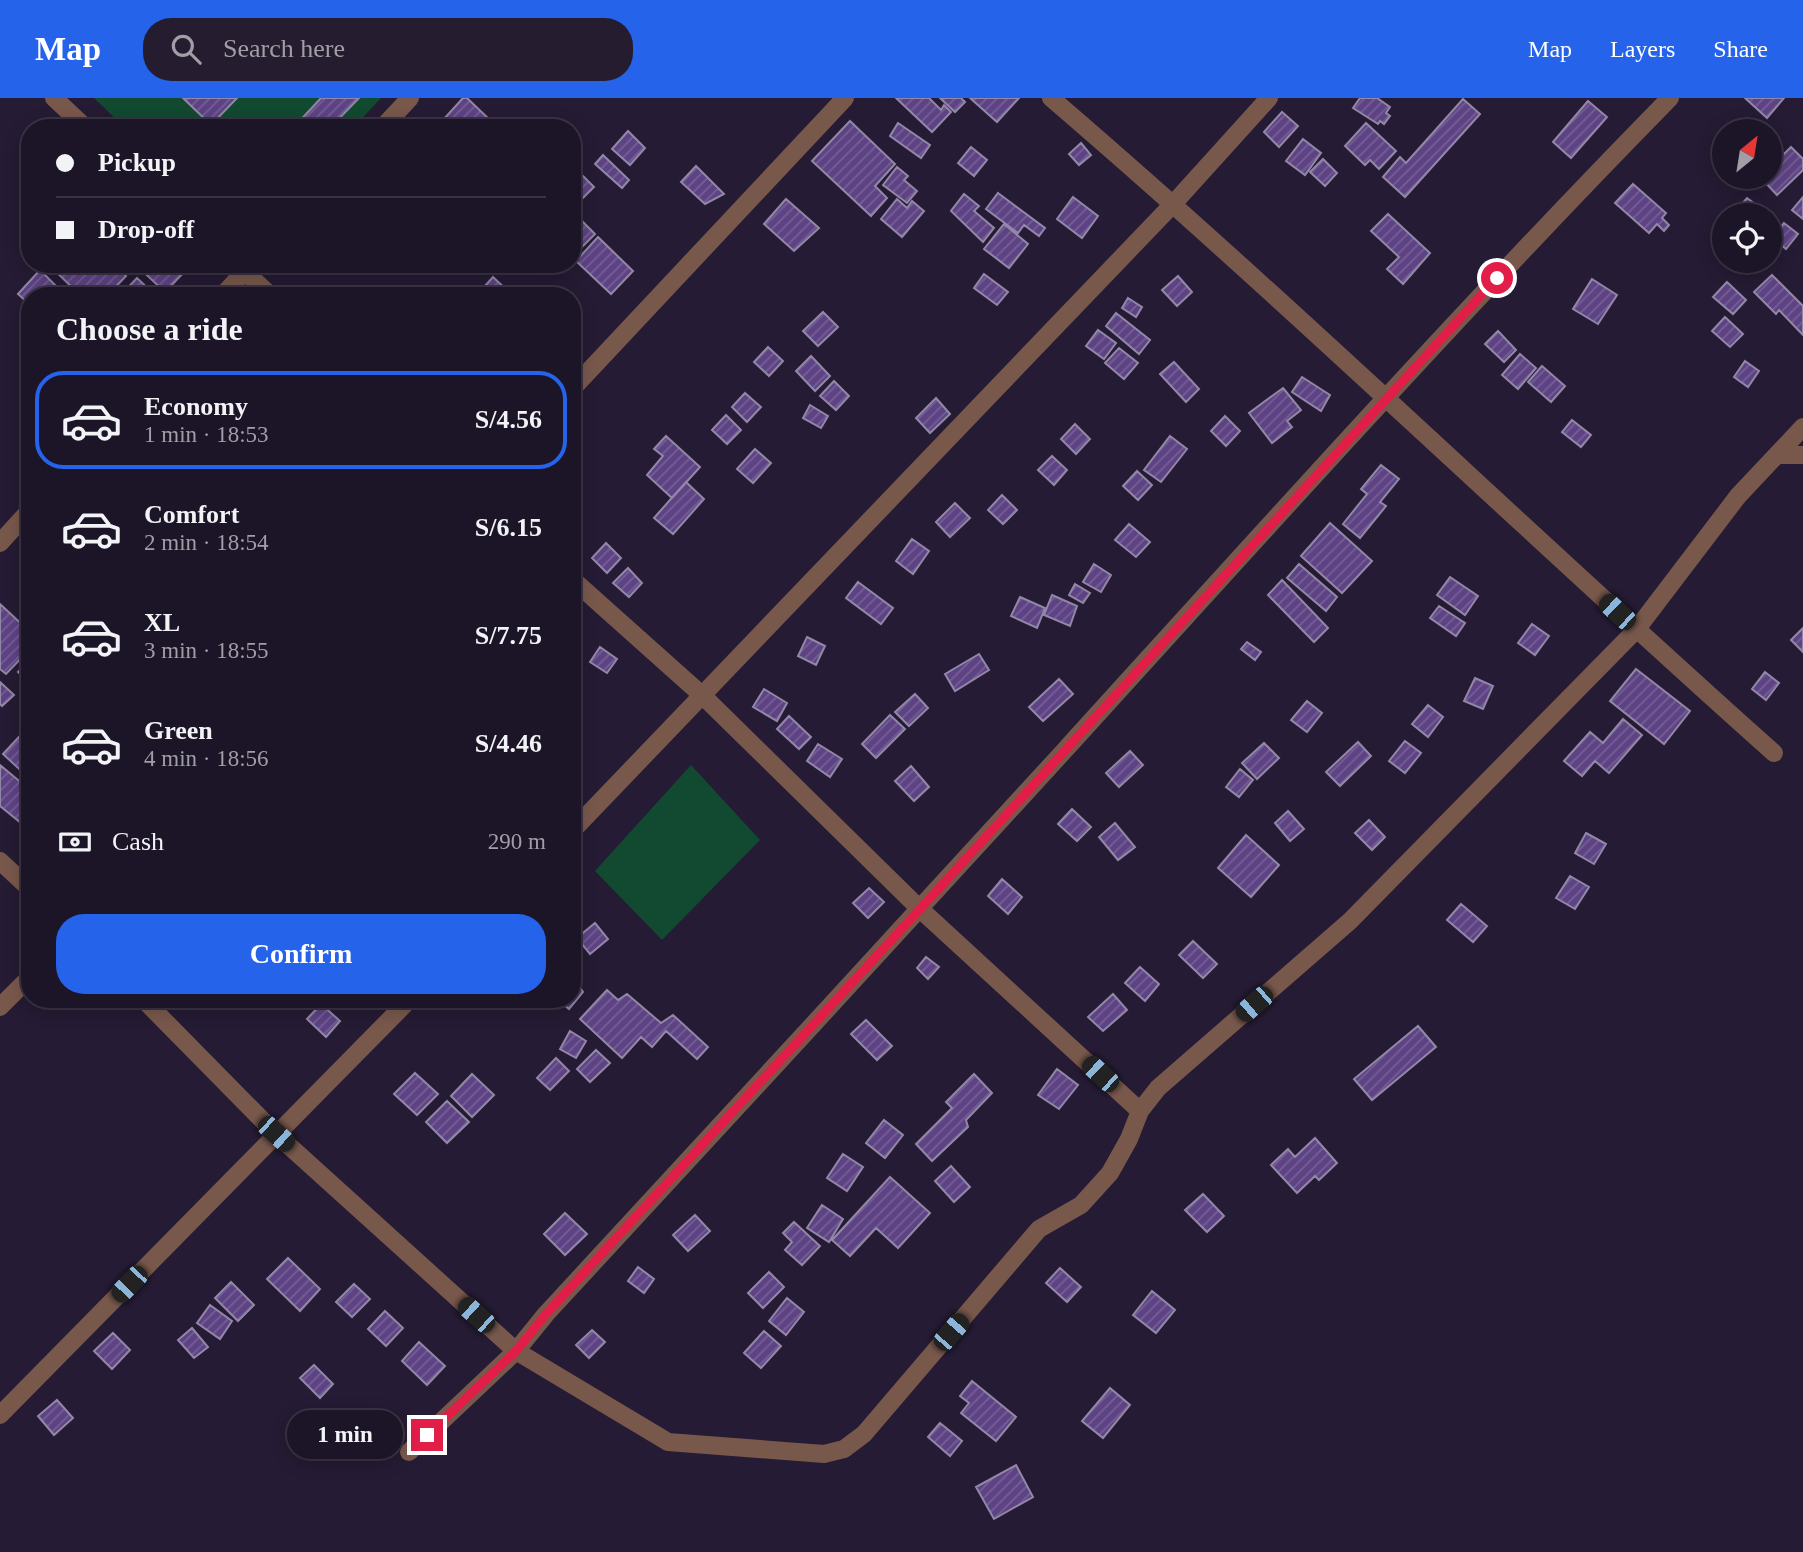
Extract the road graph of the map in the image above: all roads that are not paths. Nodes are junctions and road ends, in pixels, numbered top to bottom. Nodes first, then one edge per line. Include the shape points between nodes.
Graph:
1 (54, 98) edge
2 (410, 98) edge
3 (845, 98) edge
4 (1051, 98) edge
5 (1269, 98) edge
6 (1670, 98) edge
7 (76, 119) edge
8 (390, 119) edge
9 (1174, 203) junction
10 (250, 273) edge
11 (263, 287) edge
12 (581, 379) edge
13 (1387, 396) junction
14 (1803, 427) edge
15 (1777, 455) junction
16 (1803, 455) edge
17 (21, 520) edge
18 (0, 543) edge
19 (581, 587) edge
20 (1636, 630) junction
21 (703, 696) junction
22 (1774, 753) dead end
23 (581, 822) edge
24 (0, 861) edge
25 (21, 881) edge
26 (920, 909) junction
27 (21, 986) edge
28 (0, 1007) edge
29 (152, 1008) edge
30 (401, 1008) edge
31 (1140, 1111) junction
32 (276, 1134) junction
33 (516, 1351) junction
34 (0, 1415) edge
35 (409, 1452) dead end

1 - 7 street
2 - 8 street
3 - 12 street
4 - 9 street
5 - 9 street
6 - 13 street
9 - 13 street
9 - 21 street
10 - 11 street
13 - 20 street
13 - 26 street
14 - 15 street
15 - 16 street
15 - 20 street via 1738,496
17 - 18 street
19 - 21 street
20 - 22 street
20 - 31 street via 1350,921 1158,1088
21 - 23 street
21 - 26 street
24 - 25 street
26 - 31 street
26 - 33 street
27 - 28 street
29 - 32 street
30 - 32 street
31 - 33 street via 1129,1139 1081,1205 1039,1229 864,1434 844,1449 824,1454 668,1442
32 - 33 street
32 - 34 street
33 - 35 street

